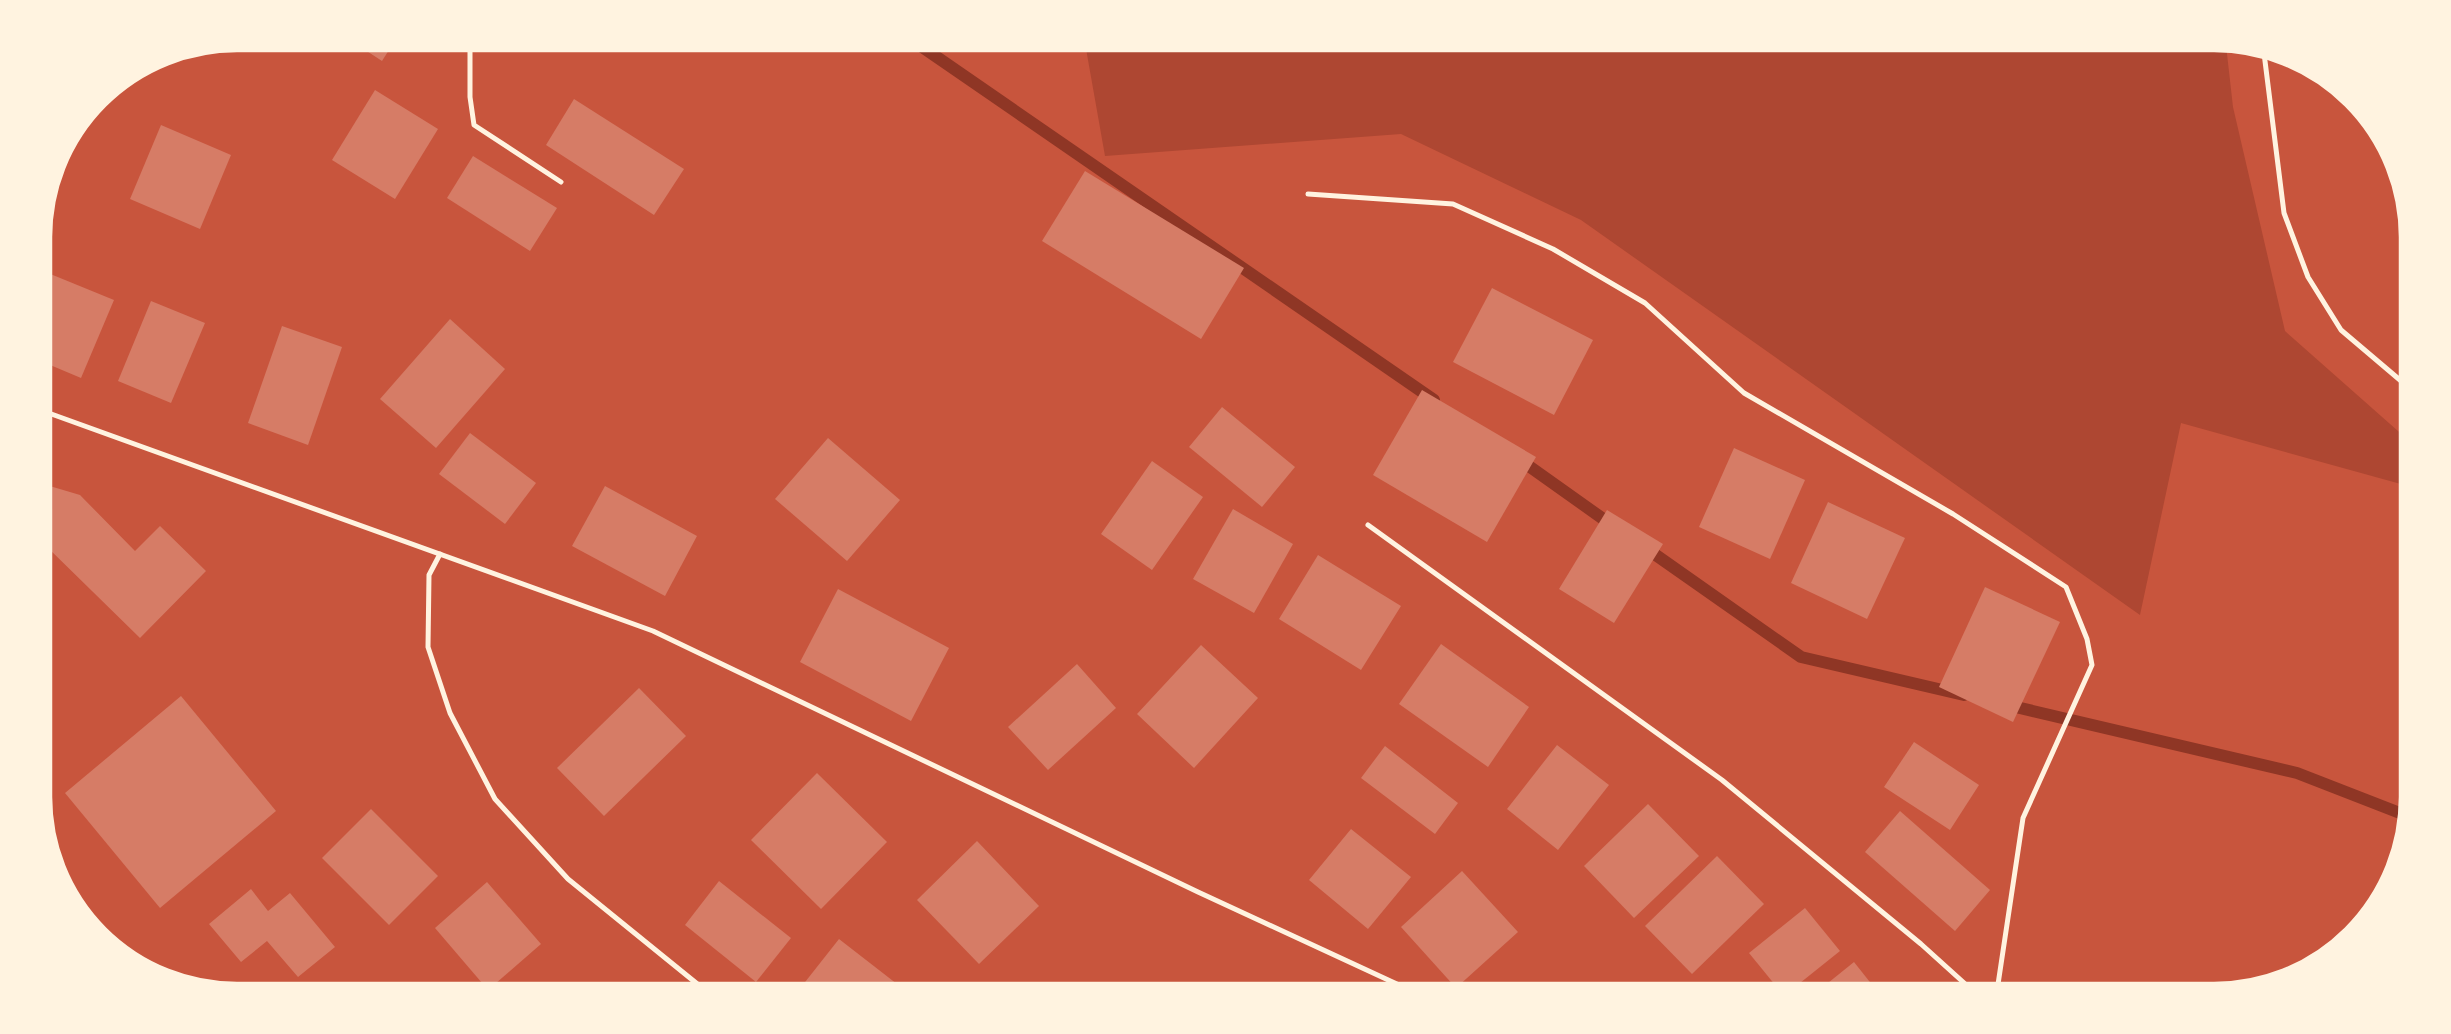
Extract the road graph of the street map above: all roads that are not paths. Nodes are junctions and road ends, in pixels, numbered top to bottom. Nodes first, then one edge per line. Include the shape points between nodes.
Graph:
1 (470, 51) edge
2 (2265, 59) edge
3 (561, 182) dead end
4 (1308, 194) dead end
5 (2400, 380) edge
6 (51, 414) edge
7 (1368, 525) dead end
8 (440, 554) junction
9 (696, 983) edge
10 (1395, 983) edge
11 (1964, 983) edge
12 (1999, 983) edge

1 - 3 street via 470,98 474,125
2 - 5 street via 2284,213 2308,277 2341,330
4 - 12 street via 1453,204 1553,249 1645,303 1744,393 1953,514 2066,587 2086,639 2092,665 2023,818
6 - 8 street
7 - 11 street via 1722,780
8 - 9 street via 429,575 428,647 450,713 495,799 568,879
8 - 10 street via 653,631

